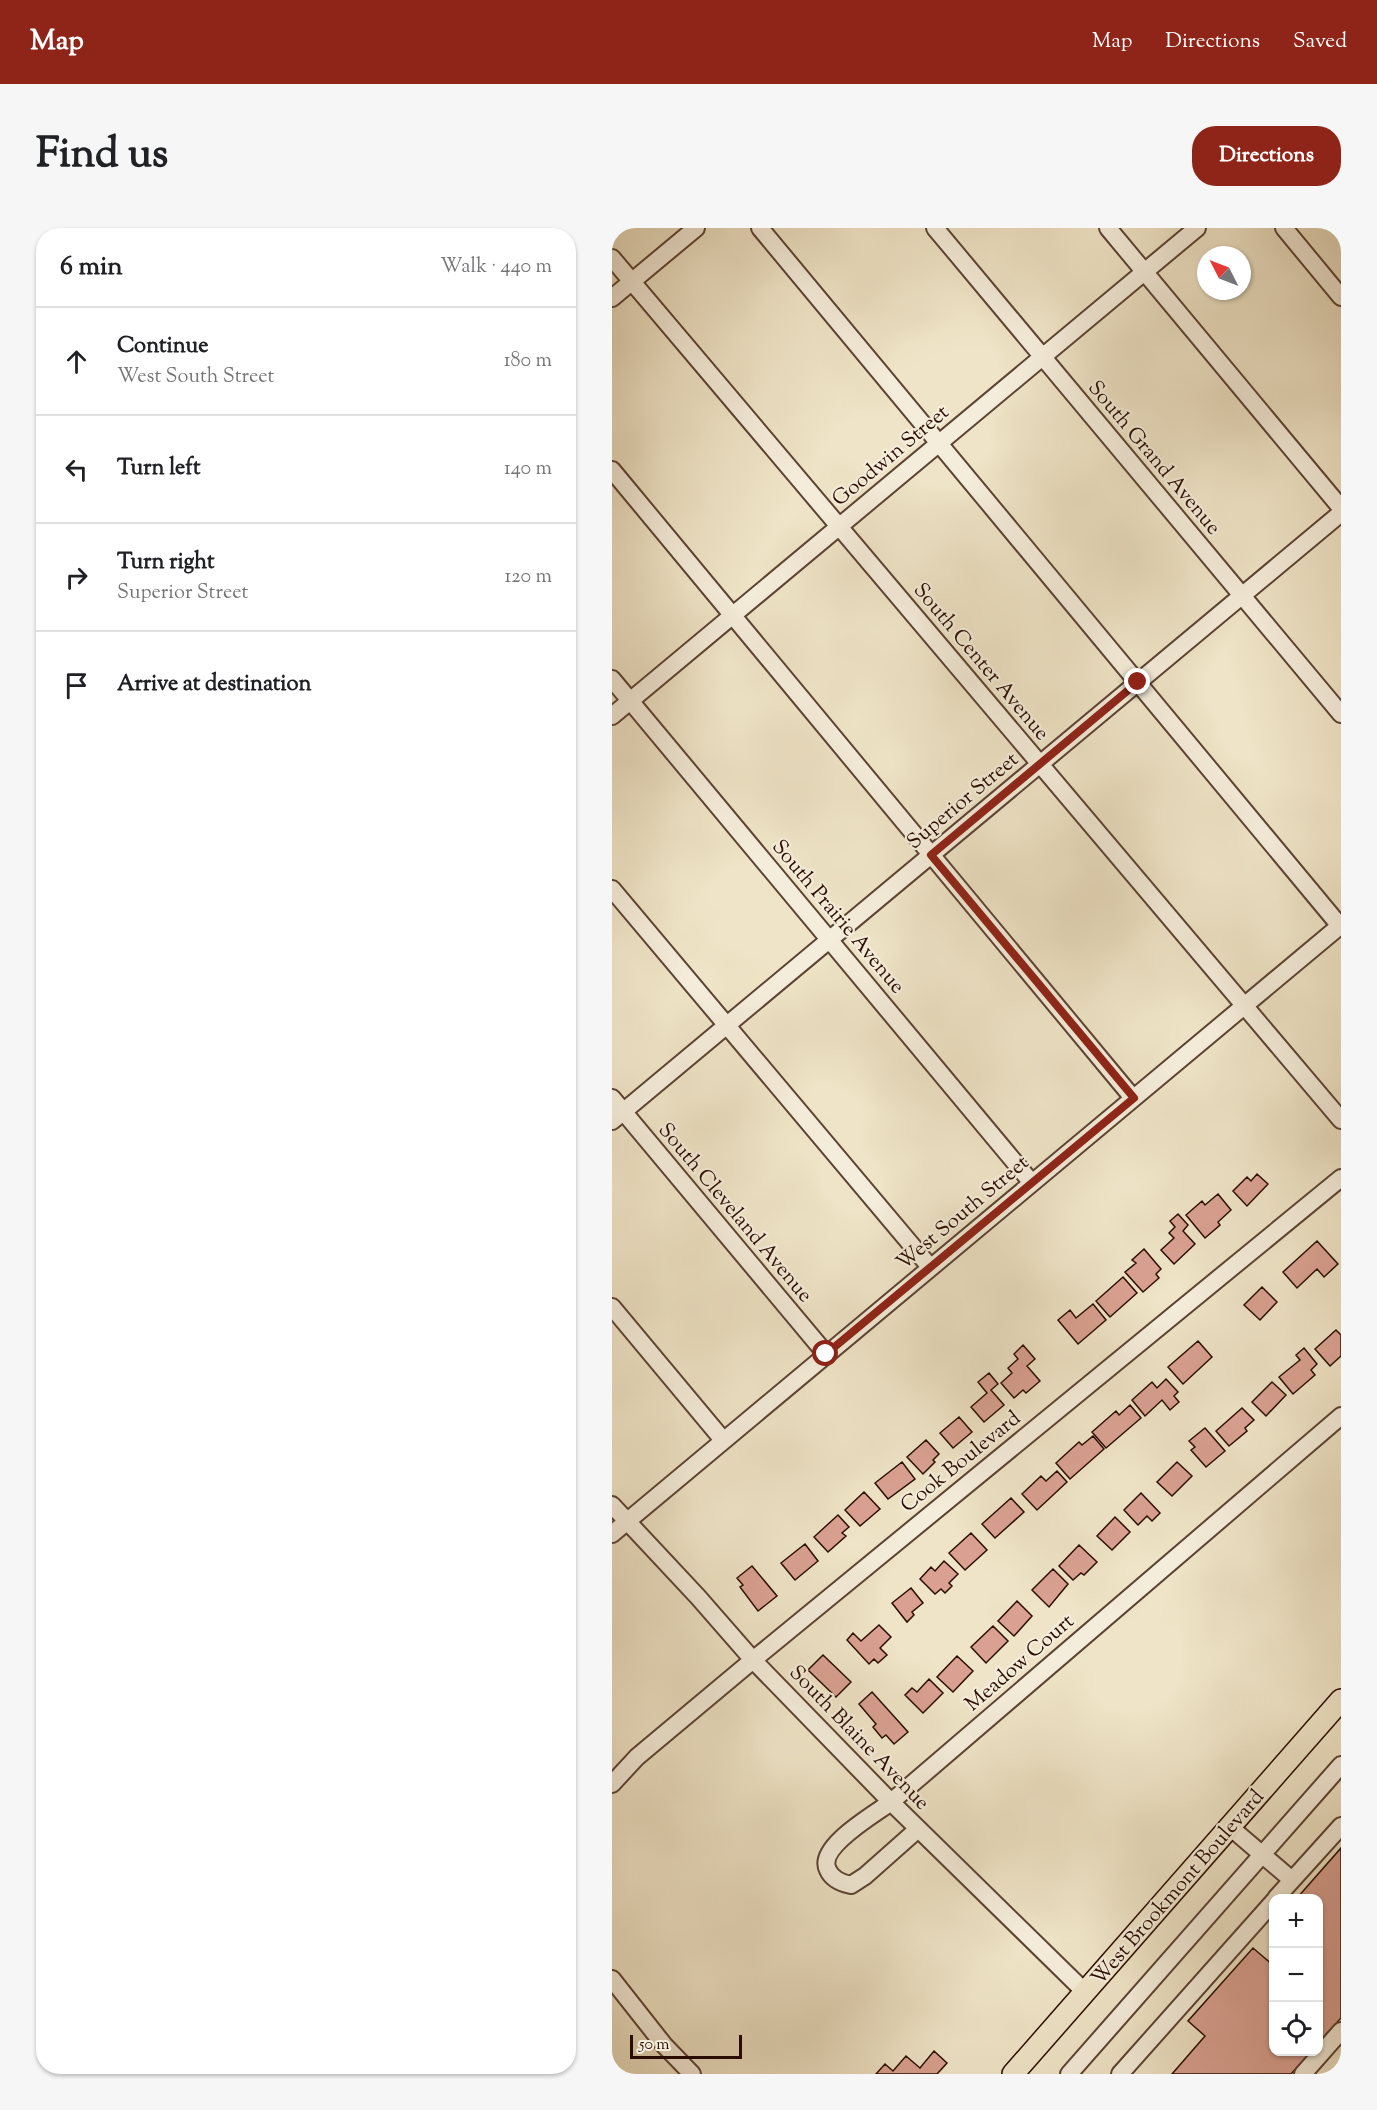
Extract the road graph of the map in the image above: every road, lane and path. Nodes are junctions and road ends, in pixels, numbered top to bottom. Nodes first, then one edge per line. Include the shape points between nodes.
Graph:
1 (696, 228) edge
2 (760, 228) edge
3 (935, 228) edge
4 (1108, 228) edge
5 (1197, 228) edge
6 (1284, 228) edge
7 (612, 258) edge
8 (1145, 272) junction
9 (632, 281) junction
10 (1341, 297) edge
11 (612, 298) edge
12 (1042, 357) junction
13 (939, 443) junction
14 (612, 470) edge
15 (1341, 508) edge
16 (1341, 513) edge
17 (839, 526) junction
18 (1242, 596) junction
19 (733, 615) junction
20 (612, 679) edge
21 (1138, 682) junction
22 (630, 701) junction
23 (1341, 714) edge
24 (612, 716) edge
25 (1040, 764) junction
26 (931, 855) junction
27 (612, 889) edge
28 (1341, 926) edge
29 (830, 939) junction
30 (1245, 1006) junction
31 (726, 1025) junction
32 (612, 1098) edge
33 (1134, 1098) junction
34 (618, 1116) edge
35 (1341, 1120) edge
36 (1341, 1178) edge
37 (1032, 1183) junction
38 (930, 1268) junction
39 (612, 1306) edge
40 (826, 1354) junction
41 (1341, 1416) edge
42 (723, 1440) junction
43 (612, 1505) edge
44 (627, 1522) junction
45 (612, 1534) edge
46 (753, 1660) junction
47 (1341, 1700) edge
48 (1341, 1765) edge
49 (612, 1784) edge
50 (891, 1802) junction
51 (1341, 1826) edge
52 (1230, 1827) junction
53 (918, 1829) junction
54 (1262, 1853) junction
55 (1292, 1880) junction
56 (1280, 1894) edge
57 (1269, 1907) edge
58 (612, 1979) edge
59 (1085, 1992) junction
60 (1341, 2031) edge
61 (692, 2074) edge
62 (1013, 2074) edge
63 (1069, 2074) edge
64 (1120, 2074) edge
65 (1303, 2074) edge

1 - 9 street
2 - 13 street
3 - 12 street, South Grand Avenue
4 - 8 street
5 - 8 street, Goodwin Street
6 - 10 street
7 - 9 street, South Center Avenue
8 - 12 street, Goodwin Street
8 - 15 street
9 - 11 street
9 - 17 street, South Center Avenue
12 - 13 street, Goodwin Street
12 - 18 street, South Grand Avenue
13 - 17 street, Goodwin Street
13 - 21 street
14 - 19 street
16 - 18 street, Superior Street
17 - 19 street, Goodwin Street
17 - 25 street, South Center Avenue
18 - 21 street, Superior Street
18 - 23 street, South Grand Avenue
19 - 22 street, Goodwin Street
19 - 26 street
20 - 22 street, South Prairie Avenue
21 - 25 street, Superior Street
21 - 28 street
22 - 24 street, Goodwin Street
22 - 29 street, South Prairie Avenue
25 - 26 street, Superior Street
25 - 30 street, South Center Avenue
26 - 29 street, Superior Street
26 - 33 street
27 - 31 street
28 - 30 street, West South Street
29 - 31 street, Superior Street
29 - 37 street, South Prairie Avenue
30 - 33 street, West South Street
30 - 35 street, South Center Avenue
31 - 34 street, Superior Street
31 - 38 street
32 - 34 street, South Cleveland Avenue
33 - 37 street, West South Street
34 - 40 street, South Cleveland Avenue
36 - 46 street, Cook Boulevard
37 - 38 street, West South Street
38 - 40 street, West South Street
39 - 42 street
40 - 42 street, West South Street
41 - 50 street, Meadow Court
42 - 44 street, West South Street
43 - 44 street, South Blaine Avenue
44 - 45 street, West South Street
44 - 46 street, South Blaine Avenue
46 - 49 street, Cook Boulevard via 637,1757
46 - 50 street, South Blaine Avenue
47 - 52 main road, West Brookmont Boulevard
48 - 54 street
50 - 53 street, South Blaine Avenue
50 - 53 street, Meadow Court via 838,1840 825,1864 829,1873 851,1885
51 - 55 street
52 - 54 street
52 - 59 main road, West Brookmont Boulevard
53 - 59 street, South Blaine Avenue
54 - 55 street
54 - 63 street
55 - 56 street
57 - 64 street
58 - 61 street
59 - 62 main road, West Brookmont Boulevard
60 - 65 street

